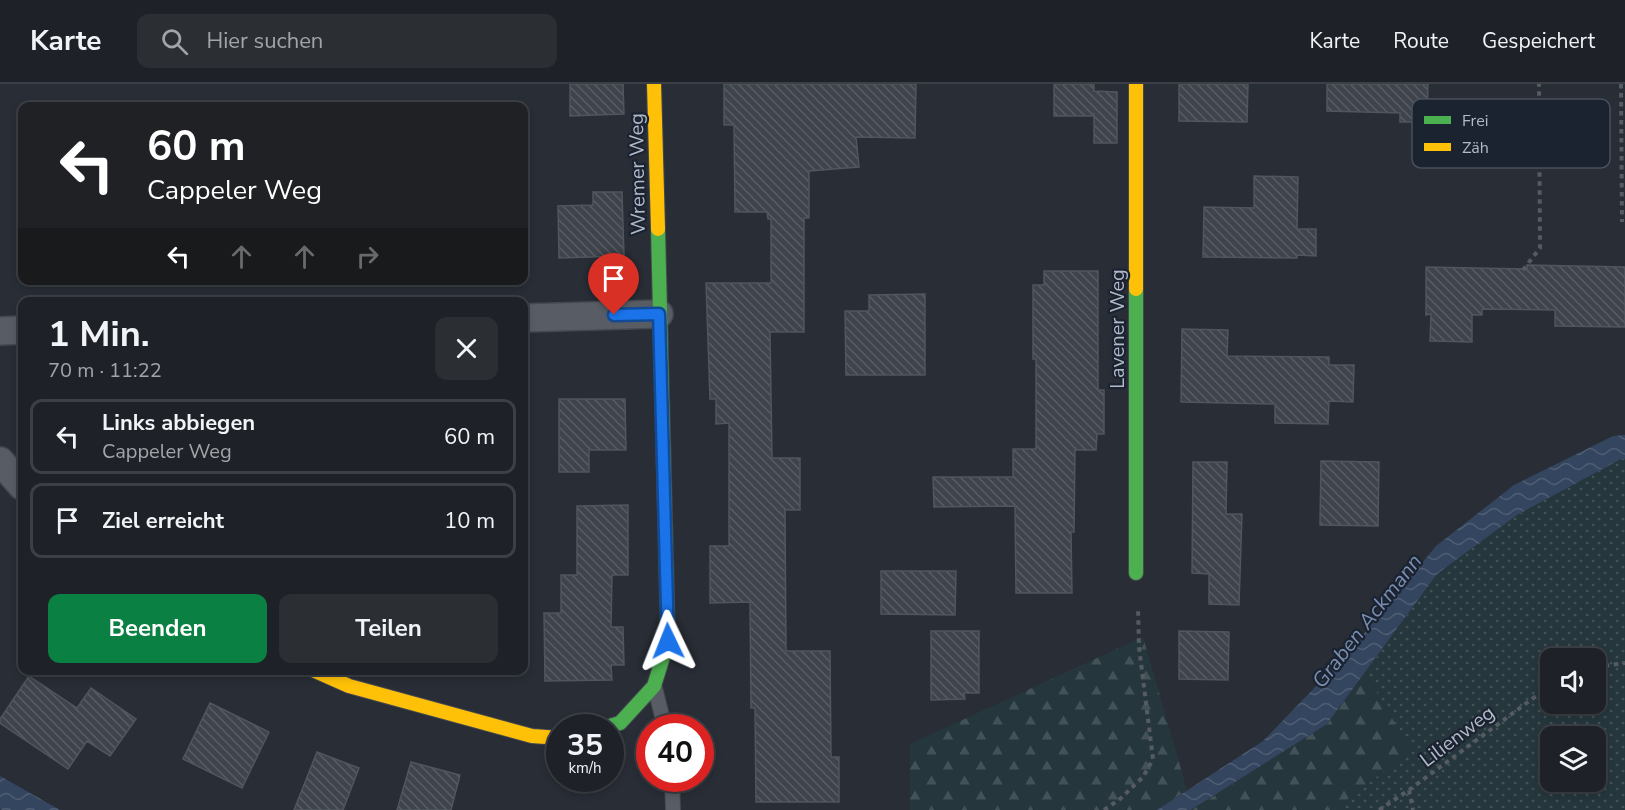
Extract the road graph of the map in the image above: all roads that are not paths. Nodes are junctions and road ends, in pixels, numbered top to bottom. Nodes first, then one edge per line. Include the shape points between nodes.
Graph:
1 (654, 84) edge
2 (1136, 84) edge
3 (659, 314) junction
4 (528, 318) edge
5 (18, 330) edge
6 (0, 331) edge
7 (0, 461) edge
8 (18, 481) edge
9 (1136, 573) road end
10 (324, 675) edge
11 (654, 686) junction
12 (661, 714) edge
13 (624, 719) edge
14 (546, 737) edge
15 (672, 792) edge
16 (673, 810) edge

1 - 3 street, Wremer Weg
2 - 9 street, Lavener Weg
3 - 4 street
3 - 11 street, Wremer Weg via 668,641
5 - 6 street
7 - 8 street
10 - 14 street via 371,693
11 - 12 lane
11 - 13 street
15 - 16 lane

